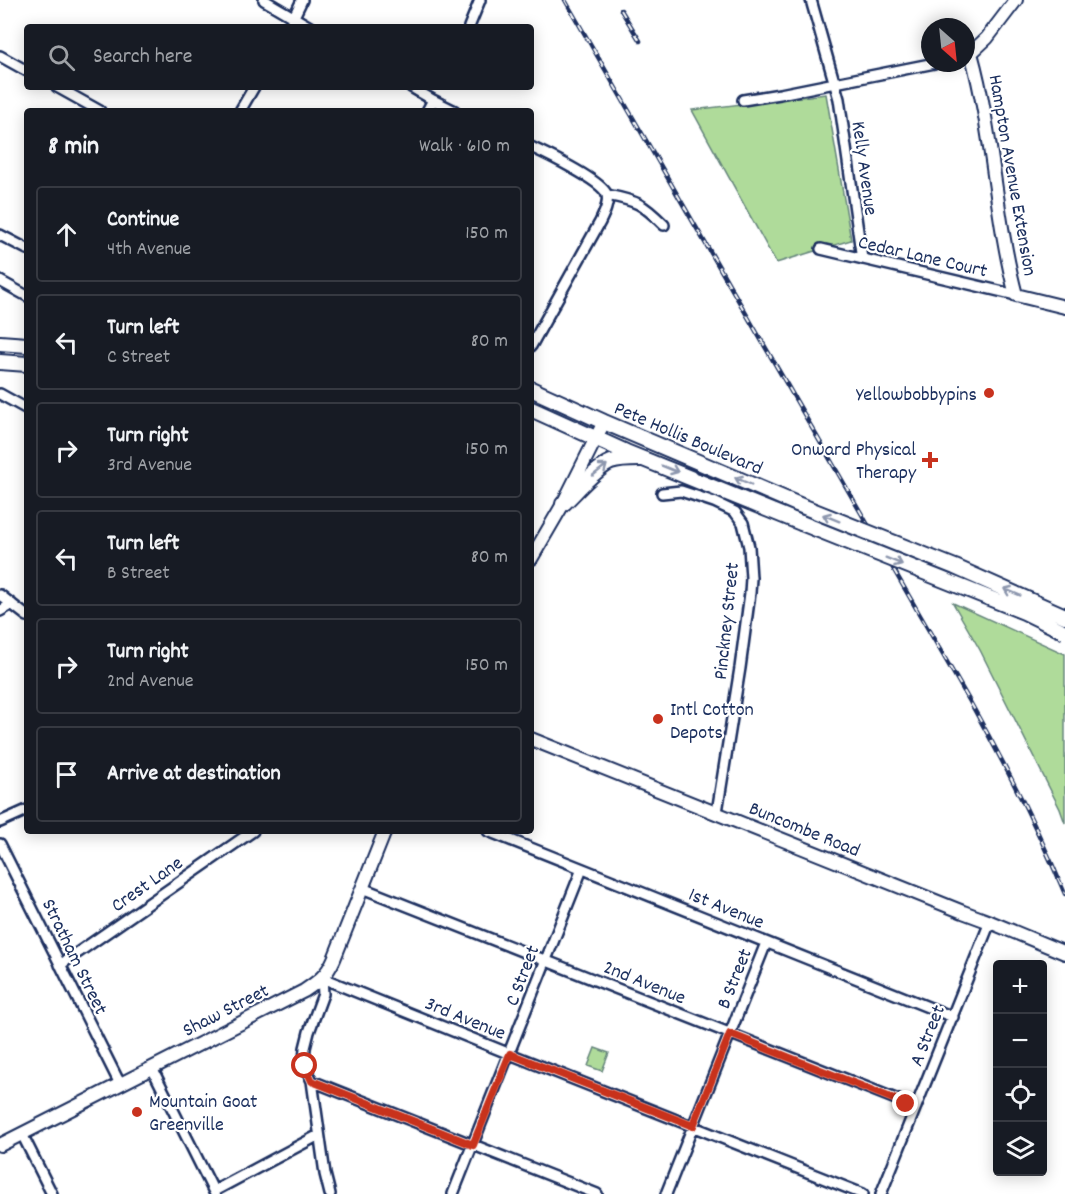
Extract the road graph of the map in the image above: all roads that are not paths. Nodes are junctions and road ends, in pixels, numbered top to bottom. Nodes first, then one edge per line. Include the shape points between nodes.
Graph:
1 (264, 0) edge
2 (302, 0) edge
3 (480, 0) edge
4 (811, 0) edge
5 (1016, 0) edge
6 (294, 18) junction
7 (291, 24) edge
8 (305, 24) edge
9 (470, 24) edge
10 (975, 48) edge
11 (0, 56) edge
12 (921, 66) edge
13 (24, 69) edge
14 (974, 72) edge
15 (835, 83) junction
16 (62, 90) edge
17 (252, 90) edge
18 (416, 90) edge
19 (433, 90) edge
20 (431, 99) junction
21 (743, 100) dead end
22 (95, 108) edge
23 (242, 108) edge
24 (428, 108) edge
25 (449, 108) edge
26 (534, 148) edge
27 (607, 195) junction
28 (664, 225) dead end
29 (2, 239) edge
30 (24, 248) edge
31 (821, 249) dead end
32 (862, 259) junction
33 (0, 281) edge
34 (24, 294) edge
35 (1016, 295) junction
36 (1065, 307) edge
37 (534, 341) edge
38 (0, 343) edge
39 (24, 345) edge
40 (0, 362) edge
41 (24, 364) edge
42 (534, 390) edge
43 (0, 394) edge
44 (24, 407) edge
45 (534, 410) edge
46 (604, 422) junction
47 (597, 438) junction
48 (649, 460) junction
49 (662, 493) dead end
50 (563, 504) junction
51 (534, 554) edge
52 (0, 594) edge
53 (12, 604) junction
54 (0, 611) edge
55 (24, 614) edge
56 (1065, 616) edge
57 (1065, 632) edge
58 (534, 740) edge
59 (24, 811) edge
60 (717, 812) junction
61 (0, 822) edge
62 (249, 834) edge
63 (384, 834) edge
64 (495, 834) edge
65 (0, 844) edge
66 (582, 869) junction
67 (362, 888) junction
68 (990, 922) junction
69 (766, 943) junction
70 (1065, 953) edge
71 (546, 961) junction
72 (60, 965) junction
73 (322, 978) junction
74 (952, 1017) junction
75 (730, 1034) junction
76 (510, 1054) junction
77 (152, 1068) junction
78 (312, 1081) junction
79 (120, 1084) junction
80 (916, 1107) junction
81 (693, 1126) junction
82 (22, 1134) junction
83 (319, 1135) junction
84 (0, 1145) edge
85 (473, 1145) junction
86 (215, 1192) edge
87 (52, 1194) edge
88 (330, 1194) edge
89 (453, 1194) edge
90 (597, 1194) edge
91 (666, 1194) edge
92 (863, 1194) edge
93 (881, 1194) edge

1 - 6 street
2 - 6 street
3 - 9 street
4 - 15 street, Kelly Avenue
5 - 10 street
6 - 7 street
6 - 8 street
11 - 13 street
12 - 15 street
14 - 35 street, Hampton Avenue Extension
15 - 21 street
15 - 32 street, Kelly Avenue
16 - 22 street
17 - 23 street
18 - 20 street
19 - 20 street
20 - 24 street
20 - 25 street
26 - 27 street via 600,185
27 - 28 street via 634,200
27 - 37 street via 600,222
29 - 30 street
31 - 32 street, Cedar Lane Court
32 - 35 street, Cedar Lane Court
33 - 34 street
35 - 36 street, Hampton Avenue Extension
38 - 39 main road
40 - 41 main road
42 - 46 main road, Pete Hollis Boulevard
43 - 44 street
45 - 47 main road, Pete Hollis Boulevard
46 - 47 street
56 -> 46 main road, Pete Hollis Boulevard, bridge
47 - 48 main road, Pete Hollis Boulevard
47 - 50 street
50 -> 48 main road via 611,462
48 -> 57 main road, Pete Hollis Boulevard, bridge
49 - 60 street, Pinckney Street via 681,491 735,512 743,523 749,547 750,592
50 - 51 street
52 - 53 street
53 - 54 street
53 - 55 street
58 - 60 street, Buncombe Road
59 - 61 street
60 - 68 street, Buncombe Road
62 - 72 street, Crest Lane
63 - 67 street, Shaw Street
64 - 66 street, 1st Avenue
65 - 72 street, Stratham Street
66 - 69 street, 1st Avenue
66 - 71 street, C Street
67 - 71 street, 2nd Avenue
67 - 73 street, Shaw Street via 334,959
68 - 70 street, Buncombe Road
68 - 74 street, A Street
69 - 74 street, 1st Avenue
69 - 75 street, B Street
71 - 75 street, 2nd Avenue
71 - 76 street, C Street
72 - 79 street, Stratham Street
73 - 76 street, 3rd Avenue
73 - 77 street, Shaw Street via 304,991
73 - 78 street via 323,994 305,1048 305,1066
74 - 80 street, A Street
75 - 80 street, 2nd Avenue
75 - 81 street, B Street
76 - 81 street, 3rd Avenue
76 - 85 street, C Street
77 - 79 street, Shaw Street
77 - 86 street
78 - 83 street
78 - 85 street
79 - 82 street, Shaw Street
80 - 93 street, A Street
81 - 91 street, B Street
81 - 92 street, 3rd Avenue
82 - 84 street, Shaw Street
82 - 87 street
83 - 86 street
83 - 88 street
85 - 89 street, C Street
85 - 90 street

